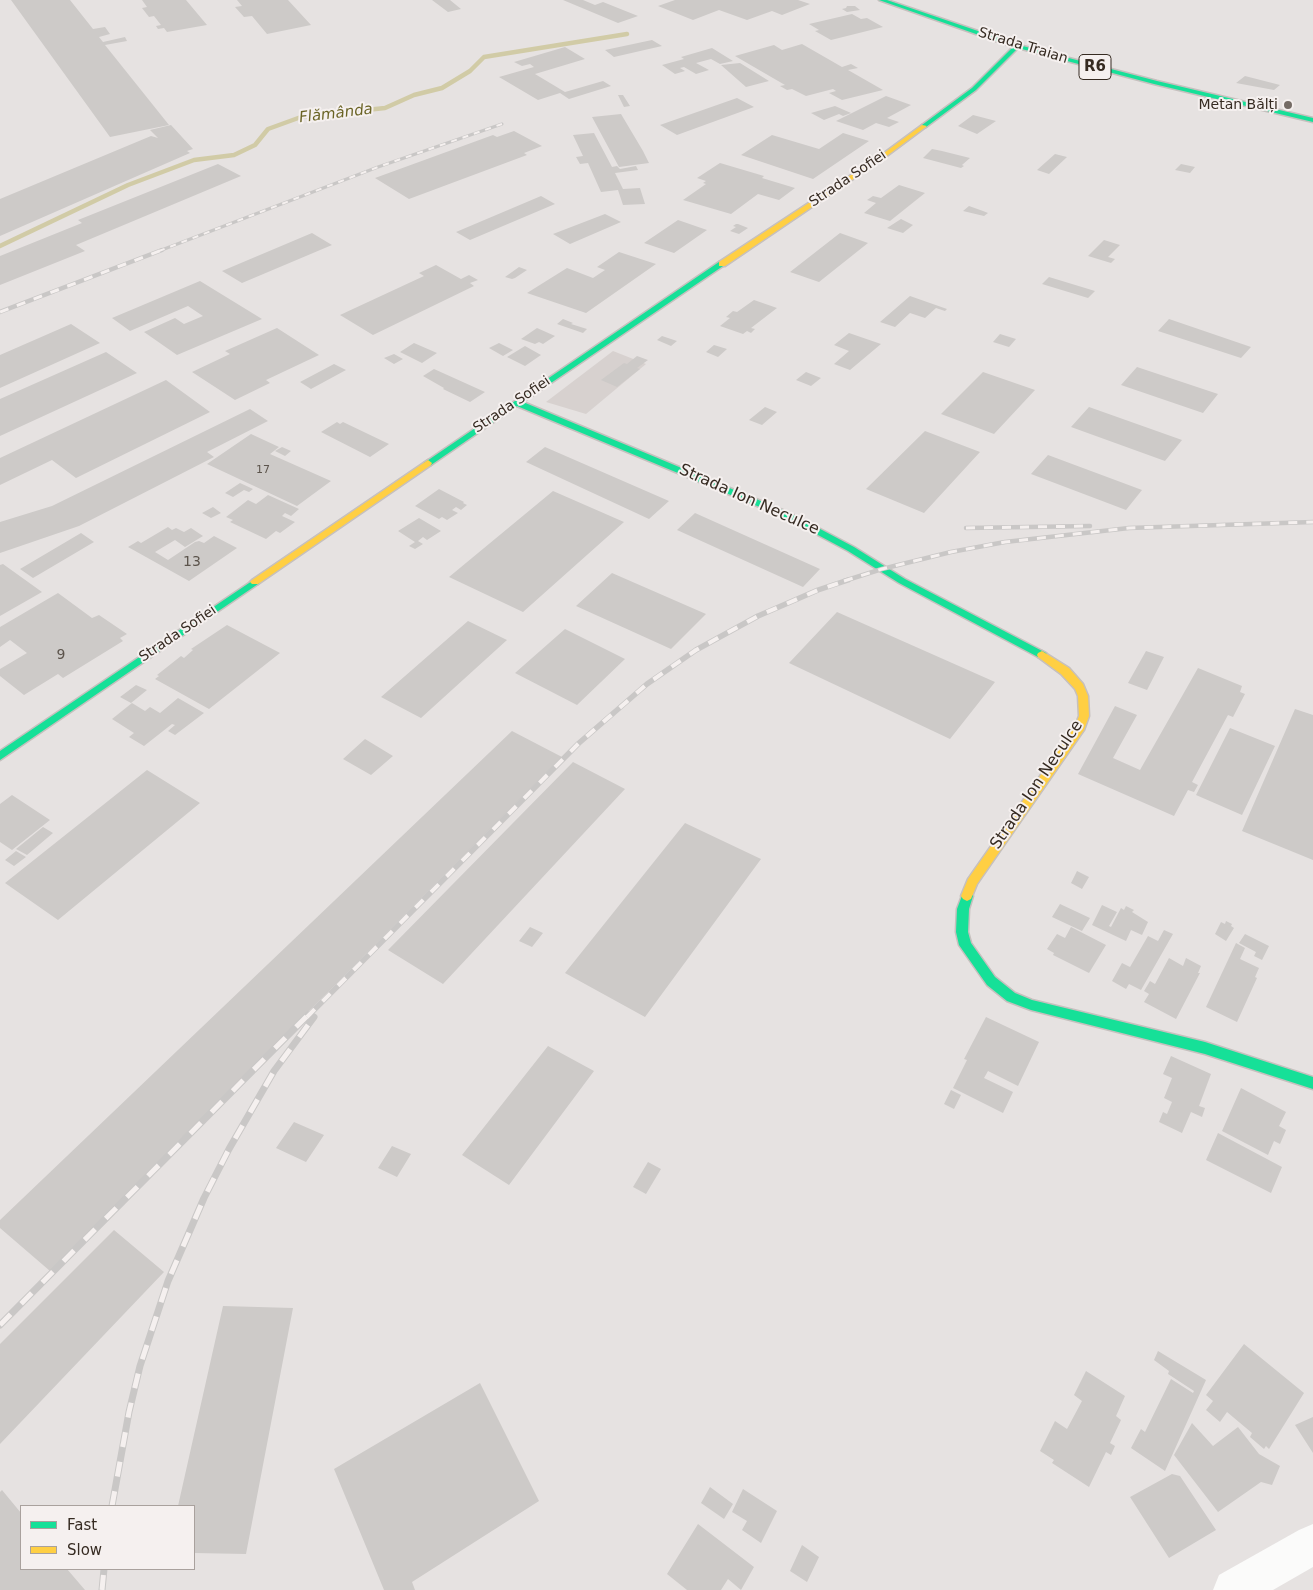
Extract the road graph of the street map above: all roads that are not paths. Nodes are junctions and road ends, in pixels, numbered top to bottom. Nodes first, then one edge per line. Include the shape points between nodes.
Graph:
1 (882, 0) edge
2 (1017, 46) junction
3 (1313, 120) edge
4 (518, 403) junction
5 (0, 756) edge
6 (1313, 1083) edge
7 (1313, 1544) edge
8 (1234, 1590) edge

1 - 2 main road, Strada Trаian / R6
2 - 3 main road, Strada Trаian / R6
2 - 4 main road, Strada Sofiei via 974,89 882,156
4 - 5 main road, Strada Sofiei
4 - 6 main road, Strada Ion Neculce via 788,516 1040,654 1065,671 1083,696 1084,716 1080,727 972,882 963,909 962,932 972,957 991,982 1024,1002 1205,1048
7 - 8 street

